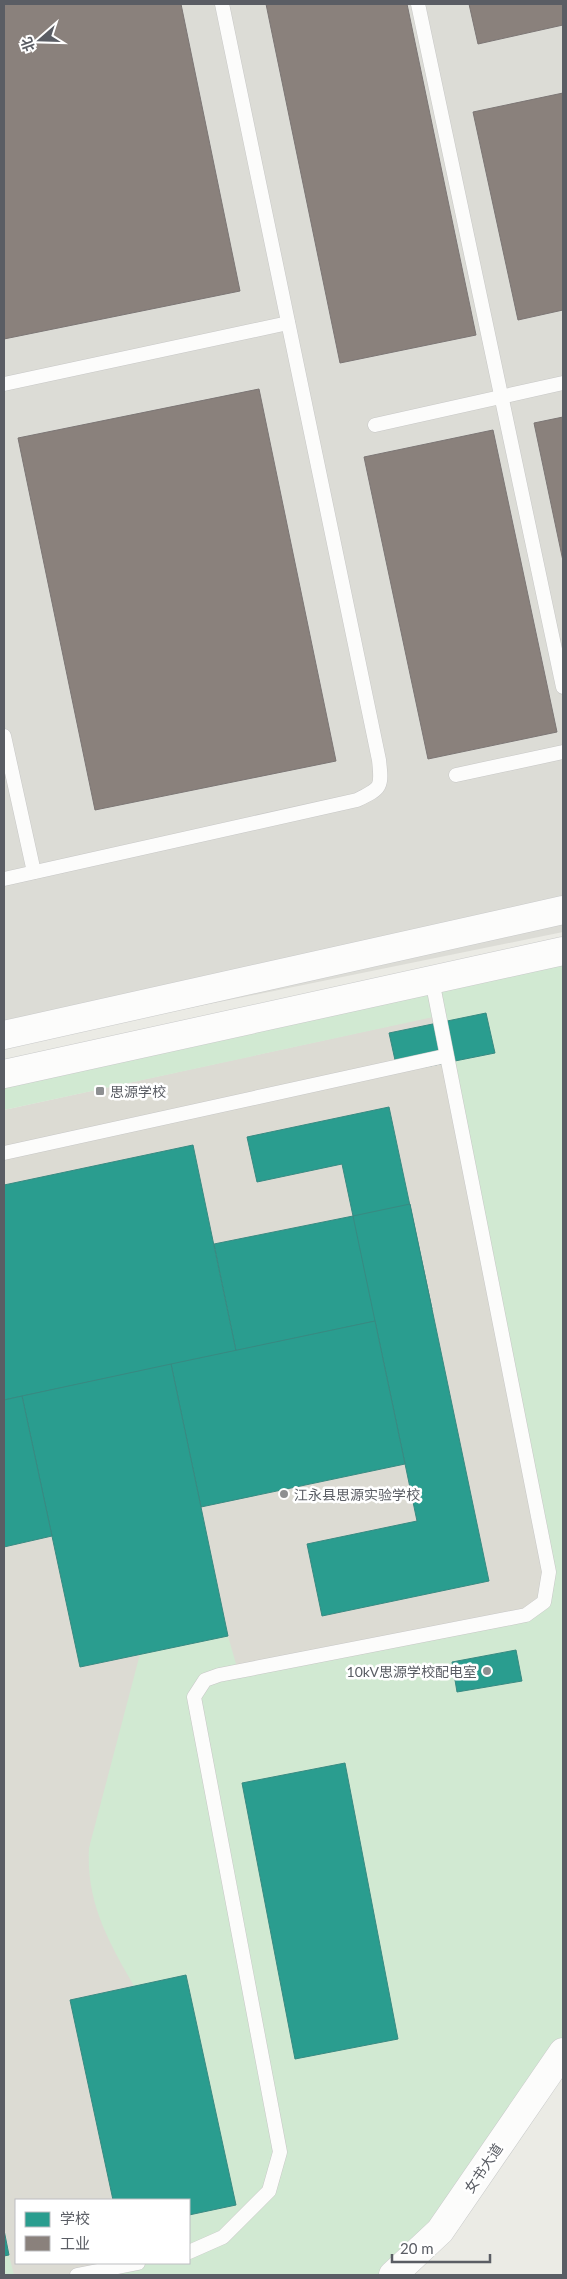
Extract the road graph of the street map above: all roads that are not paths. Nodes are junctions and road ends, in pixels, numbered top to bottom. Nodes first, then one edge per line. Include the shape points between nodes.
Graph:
1 (222, 4) edge
2 (418, 4) edge
3 (288, 323) junction
4 (563, 383) edge
5 (4, 384) edge
6 (502, 397) junction
7 (375, 425) dead end
8 (563, 687) edge
9 (4, 736) edge
10 (563, 752) edge
11 (456, 775) dead end
12 (34, 872) junction
13 (4, 879) edge
14 (563, 910) edge
15 (563, 951) edge
16 (432, 980) junction
17 (97, 1014) junction
18 (4, 1035) edge
19 (106, 1052) junction
20 (446, 1056) junction
21 (4, 1074) edge
22 (4, 1153) edge
23 (563, 2052) edge
24 (190, 2252) edge
25 (133, 2264) edge
26 (77, 2275) edge
27 (393, 2275) edge

1 - 3 lane
2 - 6 lane
3 - 5 lane
3 - 12 lane via 379,760 381,783 377,791 357,800
4 - 6 lane
6 - 7 lane
6 - 8 lane
9 - 12 lane
10 - 11 lane
12 - 13 lane
14 - 17 main road
15 - 16 main road
16 - 19 main road
16 - 20 lane
17 - 18 main road
17 - 19 main road
19 - 21 main road
20 - 22 lane
20 - 24 lane via 549,1572 544,1602 526,1615 219,1675 205,1680 194,1697 280,2152 268,2191 223,2237
23 - 27 main road, 女书大道 via 440,2231
25 - 26 lane

